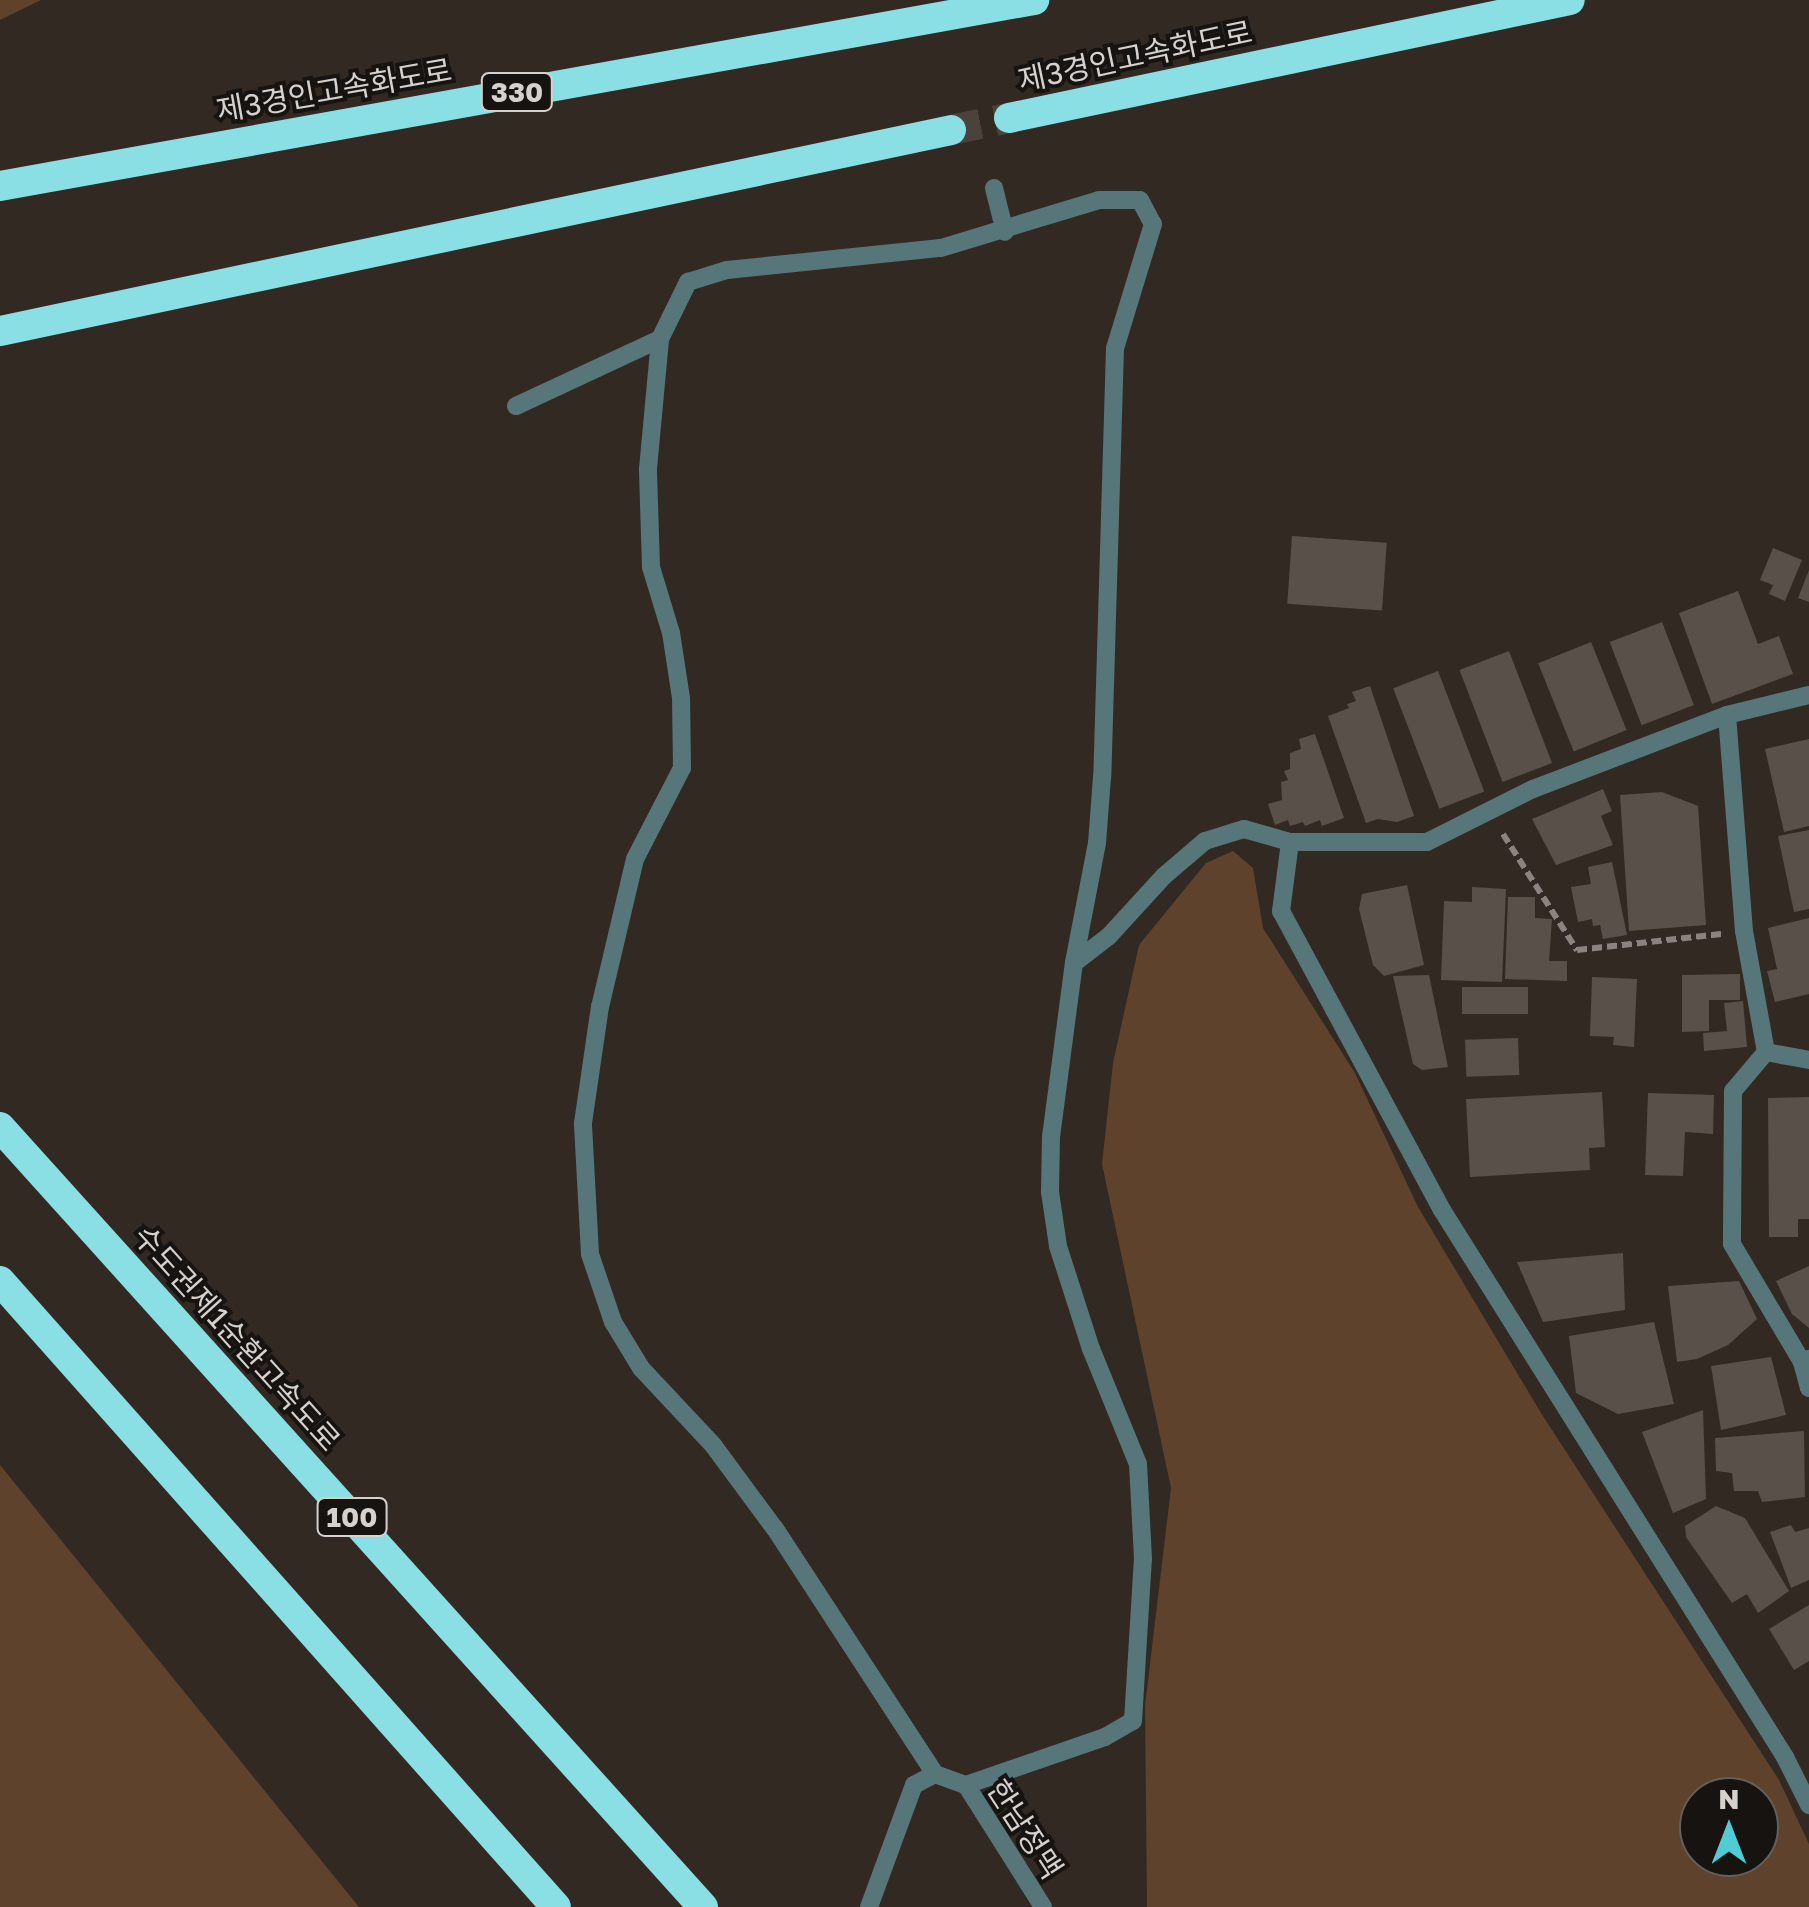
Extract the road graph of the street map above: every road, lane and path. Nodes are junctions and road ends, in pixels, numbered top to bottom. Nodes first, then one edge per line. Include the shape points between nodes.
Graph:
1 (1034, 0) edge
2 (1570, 0) edge
3 (1009, 118) tunnel mouth
4 (951, 130) tunnel mouth
5 (0, 186) edge
6 (994, 188) dead end
7 (1005, 232) junction
8 (0, 331) edge
9 (660, 339) junction
10 (516, 406) dead end
11 (1809, 695) edge
12 (1726, 715) junction
13 (1488, 812) junction
14 (1290, 842) junction
15 (1744, 931) junction
16 (1074, 963) junction
17 (1766, 1052) junction
18 (1809, 1060) edge
19 (0, 1128) edge
20 (0, 1281) edge
21 (1805, 1360) edge
22 (1809, 1388) edge
23 (935, 1774) junction
24 (966, 1786) junction
25 (1809, 1806) edge
26 (556, 1907) edge
27 (703, 1907) edge
28 (868, 1907) edge
29 (1043, 1907) edge

1 - 5 highway, 제3경인고속화도로 / 330
2 - 3 highway, 제3경인고속화도로
4 - 8 highway
6 - 7 lane
7 - 9 lane via 941,248 727,270 688,282
7 - 16 lane via 1099,200 1140,200 1153,224 1115,348 1102,777
9 - 10 lane
9 - 23 lane via 648,469 651,567 671,633 682,768 636,858 600,1007 583,1124 590,1254 613,1322 641,1368 713,1445 775,1529
11 - 12 lane
12 - 13 lane
12 - 15 lane
13 - 14 lane via 1427,842
13 - 15 path via 1577,950
14 - 16 lane via 1244,829 1204,841
14 - 25 lane via 1280,911 1442,1210 1786,1758
15 - 17 lane
16 - 24 lane via 1050,1137 1050,1192 1058,1246 1090,1349 1138,1464 1143,1559 1133,1721
17 - 18 lane
17 - 21 lane via 1733,1091 1732,1244
19 - 27 highway, 수도권제1순환고속도로 / 100
20 - 26 highway
21 - 22 lane
23 - 24 lane, 한남정맥
23 - 28 lane via 914,1785
24 - 29 lane, 한남정맥

